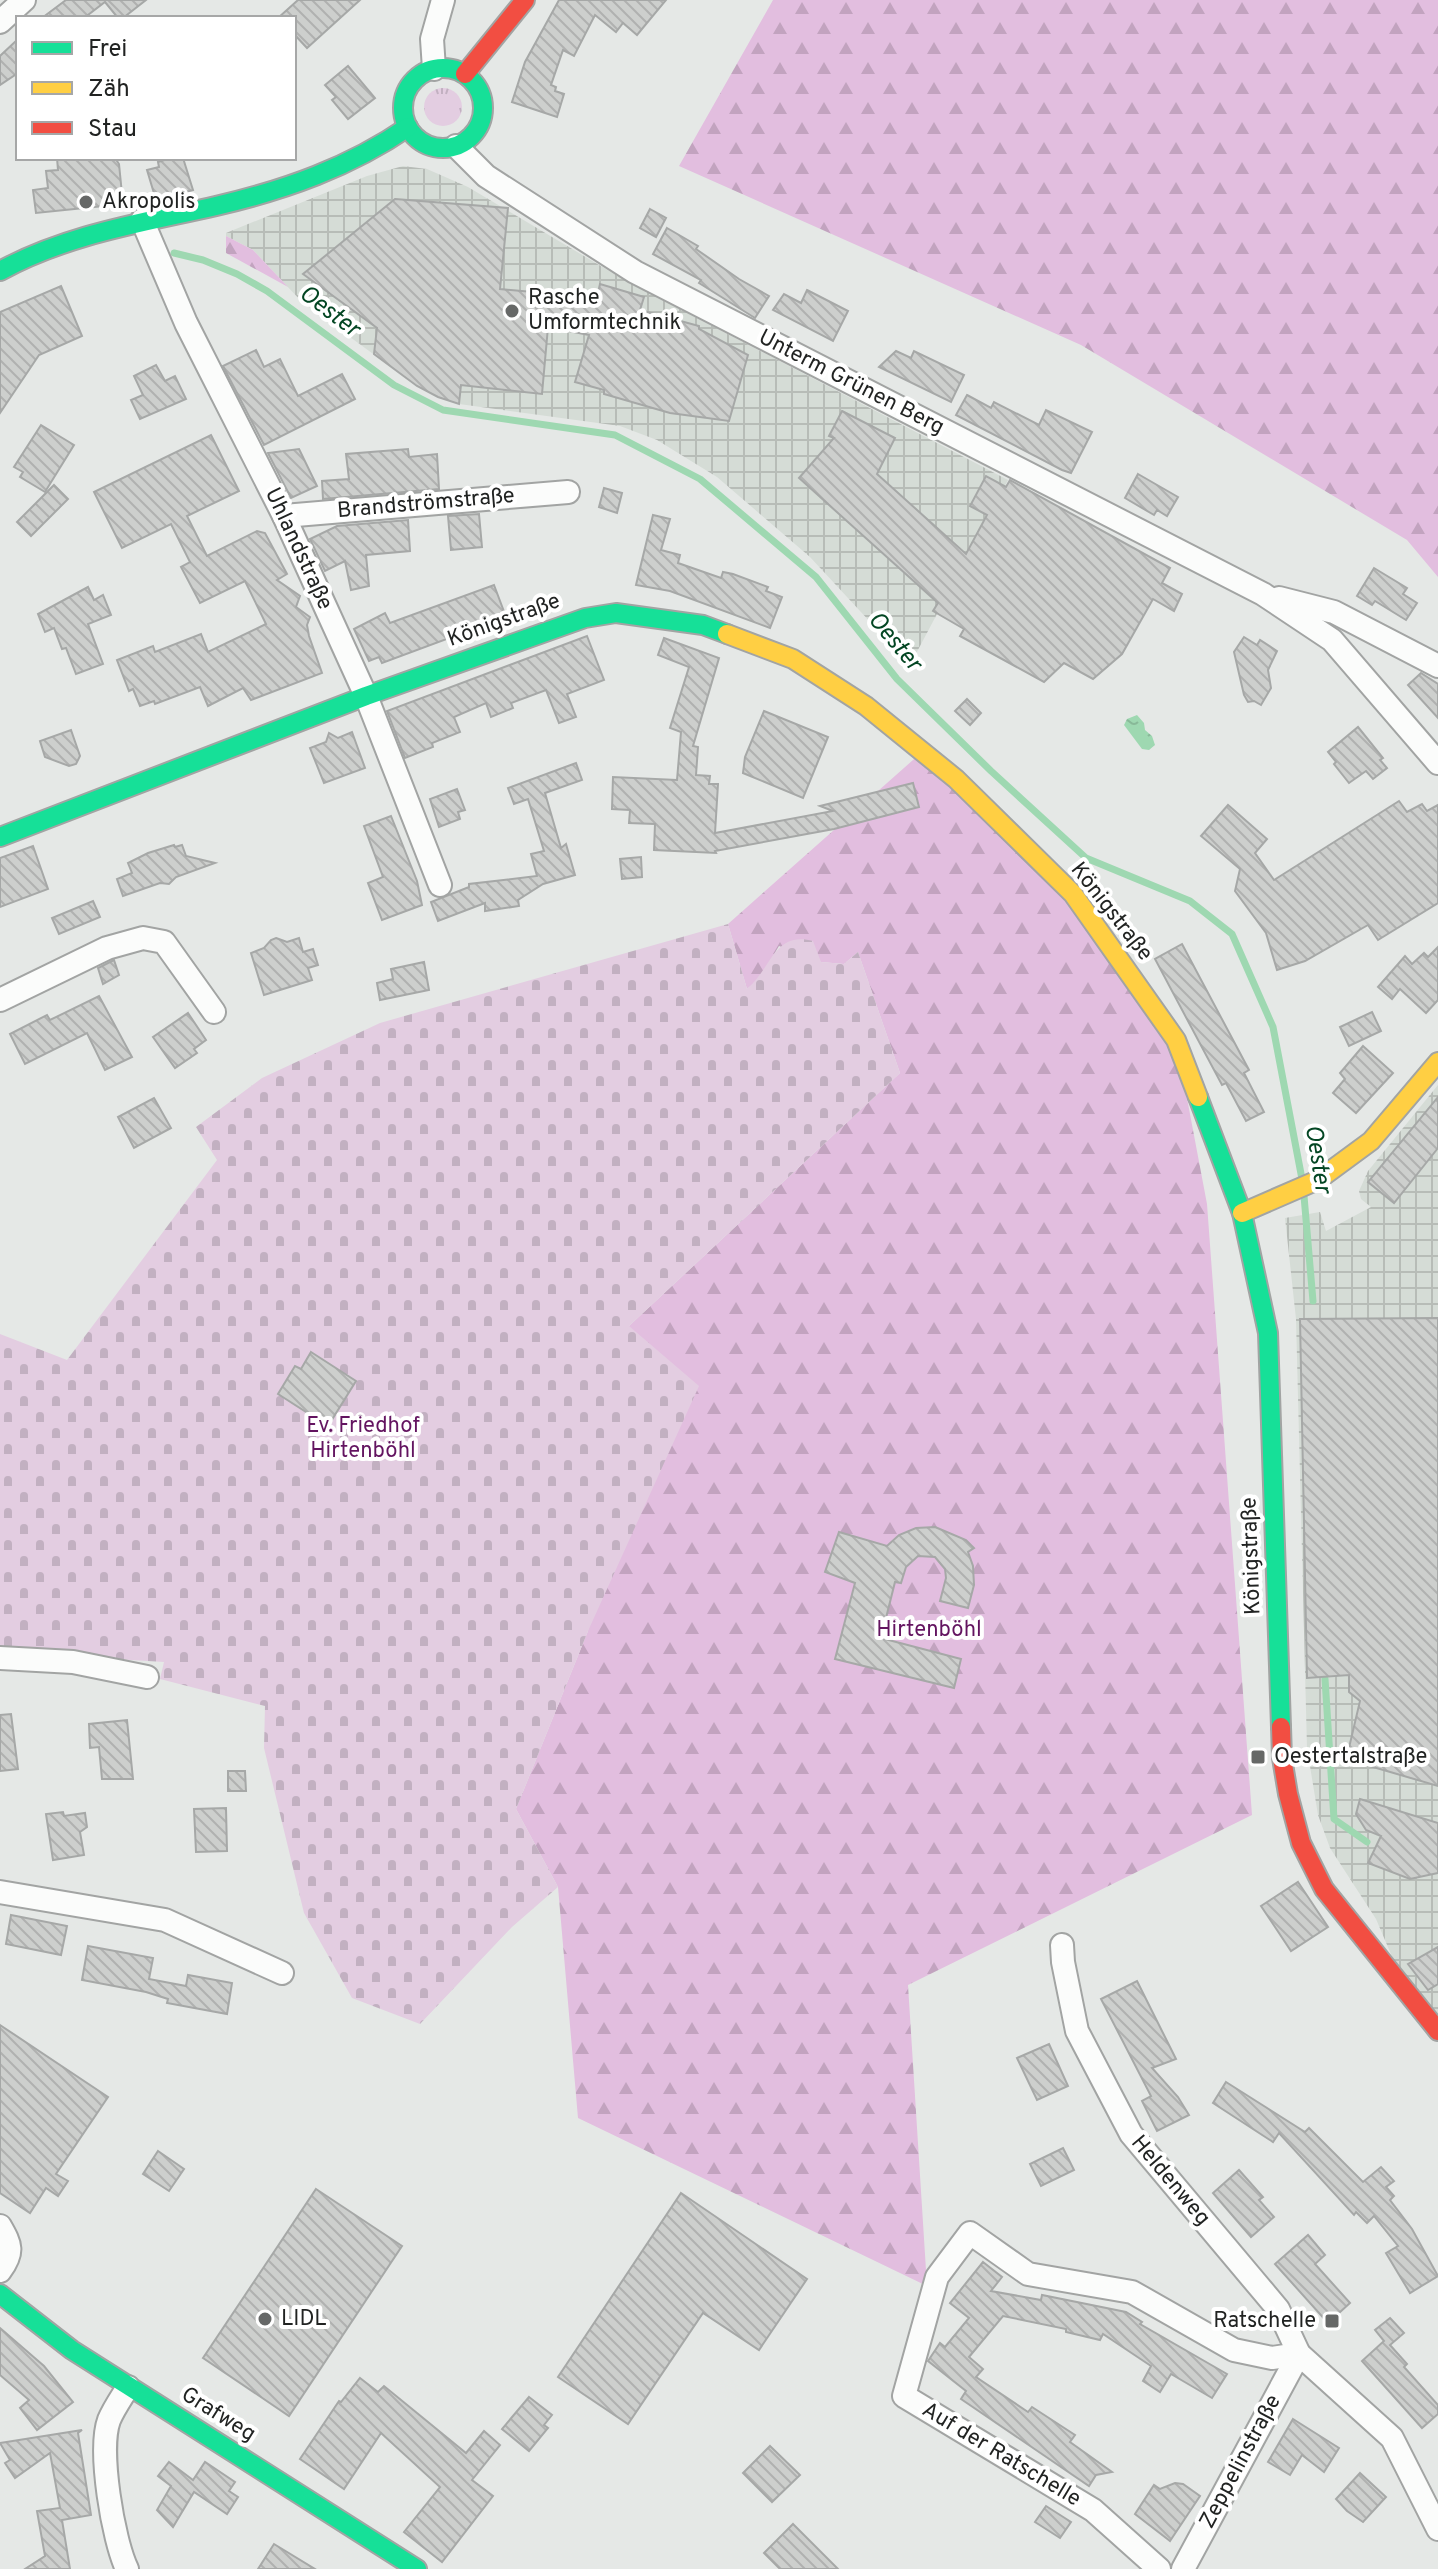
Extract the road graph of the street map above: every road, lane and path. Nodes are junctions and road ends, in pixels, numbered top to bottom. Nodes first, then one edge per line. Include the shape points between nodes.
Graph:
1 (24, 0) edge
2 (443, 0) edge
3 (525, 0) edge
4 (0, 22) edge
5 (434, 69) junction
6 (465, 74) junction
7 (408, 127) junction
8 (456, 146) junction
9 (142, 220) junction
10 (0, 271) edge
11 (568, 492) dead end
12 (284, 516) junction
13 (1263, 594) junction
14 (1438, 666) edge
15 (366, 696) junction
16 (1438, 763) edge
17 (0, 837) edge
18 (440, 885) dead end
19 (0, 1000) edge
20 (214, 1012) dead end
21 (1438, 1062) edge
22 (1242, 1213) junction
23 (0, 1658) edge
24 (147, 1677) dead end
25 (0, 1892) edge
26 (1062, 1945) dead end
27 (282, 1973) dead end
28 (1438, 2031) edge
29 (0, 2226) edge
30 (0, 2271) edge
31 (0, 2294) edge
32 (1299, 2354) junction
33 (128, 2387) junction
34 (1438, 2529) edge
35 (127, 2569) edge
36 (417, 2569) edge
37 (1159, 2569) edge
38 (1183, 2569) edge

1 - 4 street
2 - 5 street via 432,39
3 - 6 street
5 - 6 street
5 - 7 street via 409,87 403,107
6 - 8 street via 481,94 482,119 468,140
7 - 8 street via 434,147
7 - 9 street via 348,164 275,190
8 - 13 street, Unterm Grünen Berg via 486,176 635,272
9 - 10 street via 85,235
9 - 12 street, Uhlandstraße via 186,323
11 - 12 street, Brandströmstraße
12 - 15 street, Uhlandstraße
13 - 14 street, Unterm Grünen Berg via 1334,612
13 - 16 street, Unterm Grünen Berg via 1332,640
15 - 17 street, Königstraße
15 - 18 street, Uhlandstraße
15 - 22 street, Königstraße via 585,618 616,613 703,625 793,659 866,706 956,779 1073,894 1176,1040
19 - 20 street via 107,948 143,938 164,942
21 - 22 street via 1371,1141 1318,1180
22 - 28 street, Königstraße via 1268,1333 1282,1758 1288,1794 1301,1843 1324,1889
23 - 24 street via 73,1662
25 - 27 street via 165,1920
26 - 32 street, Heldenweg via 1077,2031 1131,2134 1278,2309
29 - 30 street via 10,2246
31 - 33 street, Grafweg
32 - 34 street via 1392,2438
32 - 37 street, Auf der Ratschelle via 1272,2358 1234,2350 1132,2292 1028,2274 970,2233 937,2277 904,2396 1093,2510
32 - 38 street, Zeppelinstraße
33 - 35 street via 108,2421 105,2454 115,2532
33 - 36 street, Grafweg

